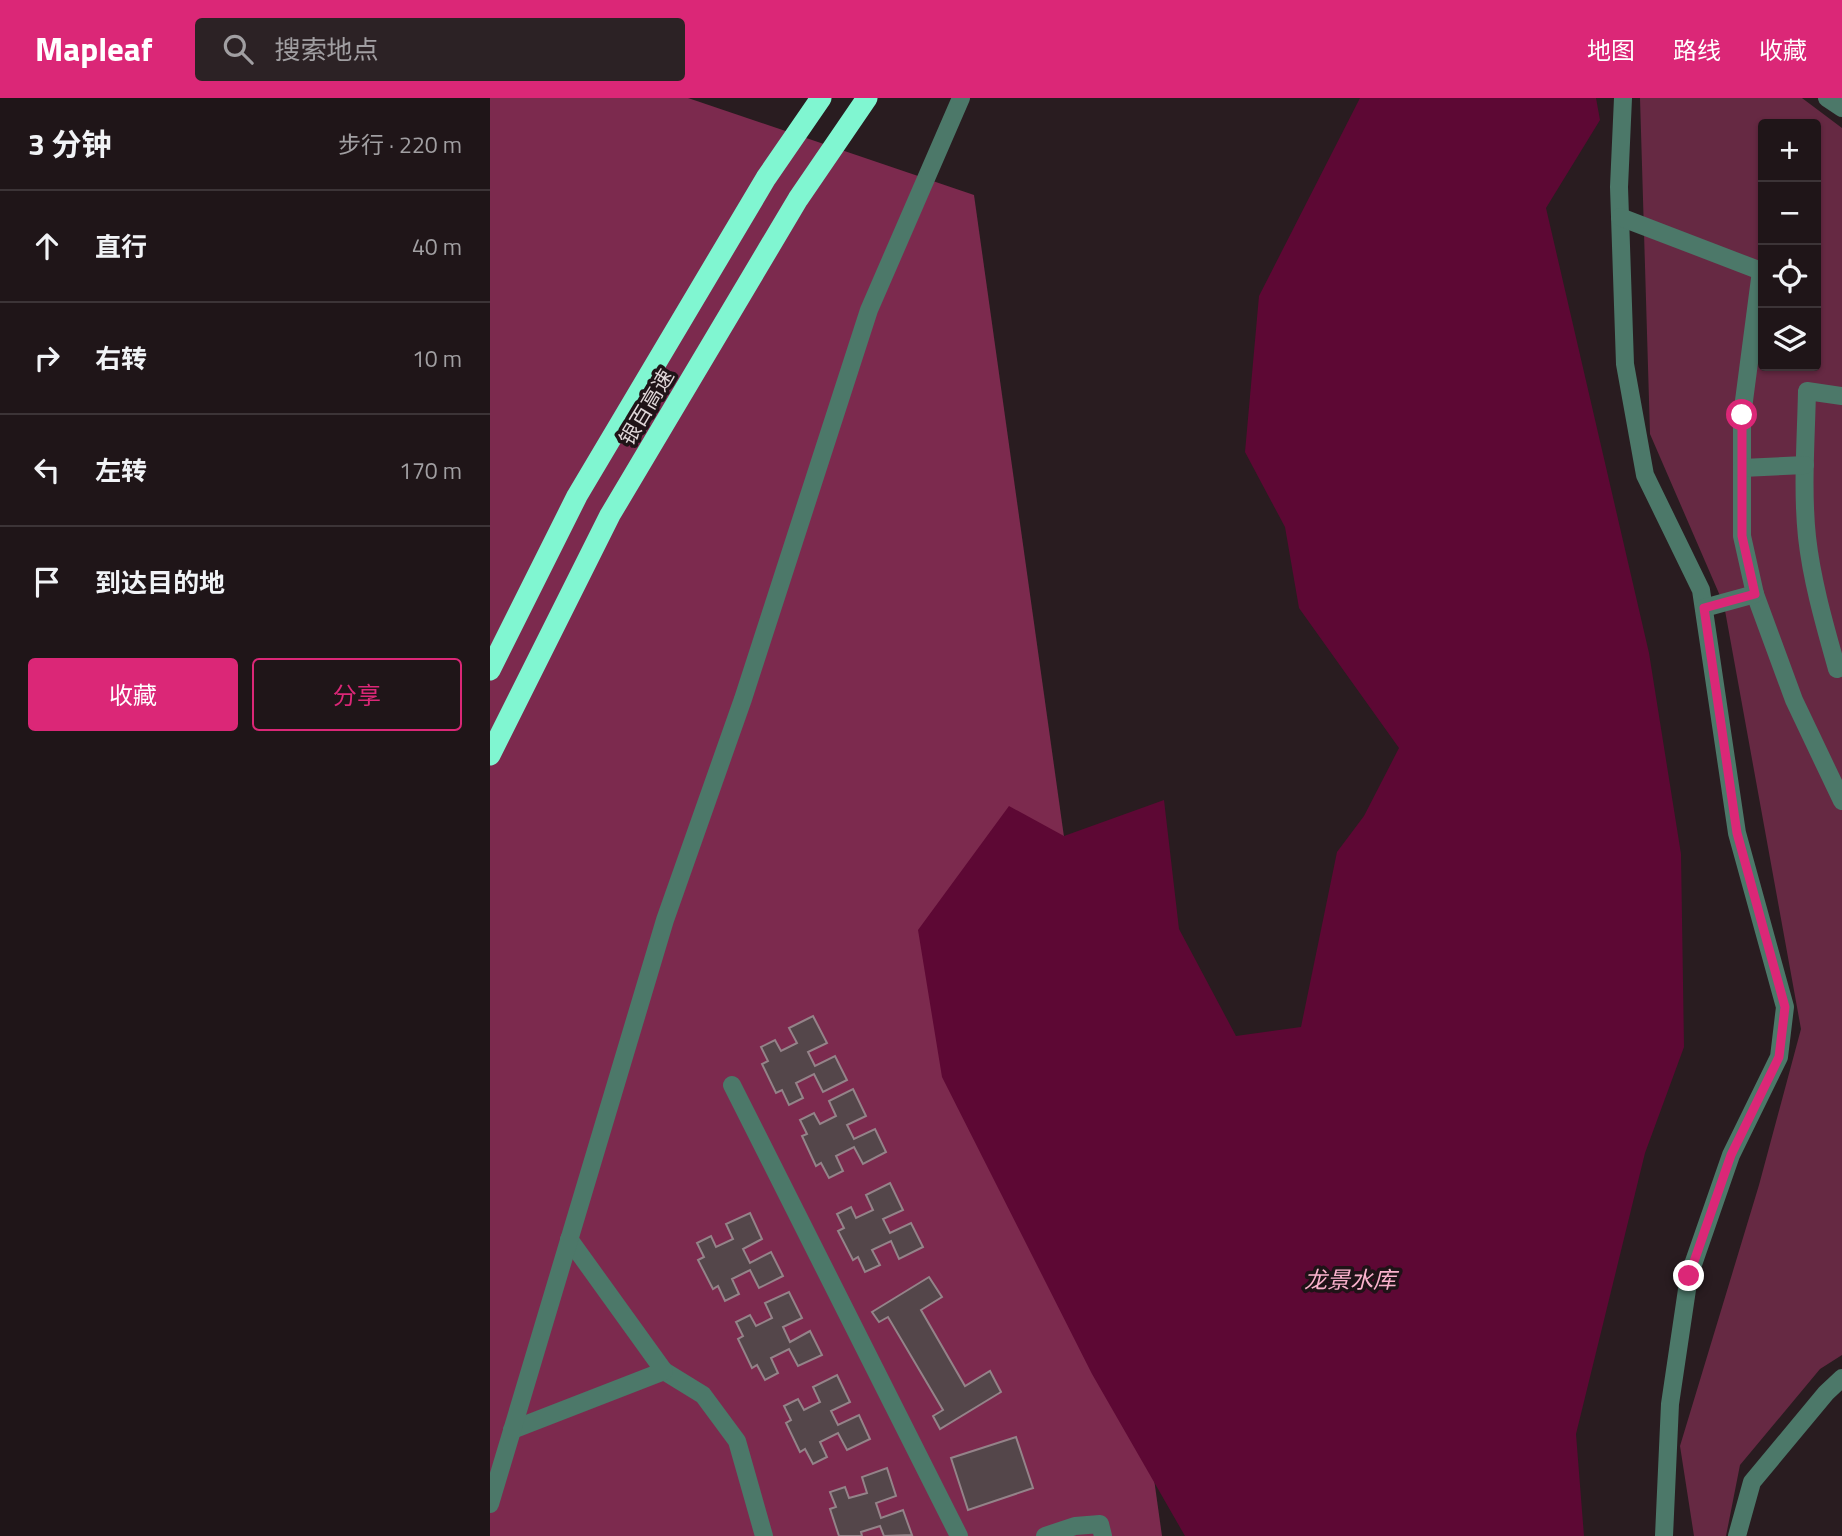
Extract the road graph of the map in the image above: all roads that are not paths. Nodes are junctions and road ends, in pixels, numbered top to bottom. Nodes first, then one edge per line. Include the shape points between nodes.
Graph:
1 (821, 98) edge
2 (961, 98) edge
3 (1623, 98) edge
4 (1827, 98) edge
5 (862, 105) edge
6 (1842, 108) edge
7 (1620, 217) junction
8 (1842, 396) edge
9 (1805, 465) junction
10 (1742, 468) junction
11 (1755, 594) junction
12 (1704, 608) junction
13 (490, 670) edge
14 (1840, 673) edge
15 (490, 755) edge
16 (1842, 801) edge
17 (732, 1085) dead end
18 (569, 1239) junction
19 (664, 1371) junction
20 (1842, 1378) edge
21 (512, 1430) junction
22 (490, 1504) edge
23 (764, 1536) edge
24 (959, 1536) edge
25 (1045, 1536) edge
26 (1103, 1536) edge
27 (1664, 1536) edge
28 (1737, 1536) edge

1 - 13 highway, 银百高速 via 766,178 577,496
2 - 18 street via 869,310 743,699 665,920
3 - 7 street
4 - 6 street
5 - 15 highway, 银百高速 via 798,199 610,515
7 - 10 street via 1761,271 1742,415
7 - 12 street via 1625,365 1645,475 1700,590
8 - 9 street via 1807,391
9 - 10 street
9 - 14 street via 1807,538 1822,617
10 - 11 street via 1742,536
11 - 12 street
11 - 16 street via 1794,700
12 - 27 street via 1737,833 1785,1007 1779,1057 1731,1155 1689,1276 1670,1404
17 - 24 street
18 - 19 street
18 - 21 street
19 - 21 street
19 - 23 street via 703,1395 737,1441
20 - 28 street via 1752,1482
21 - 22 street
25 - 26 street via 1100,1524

